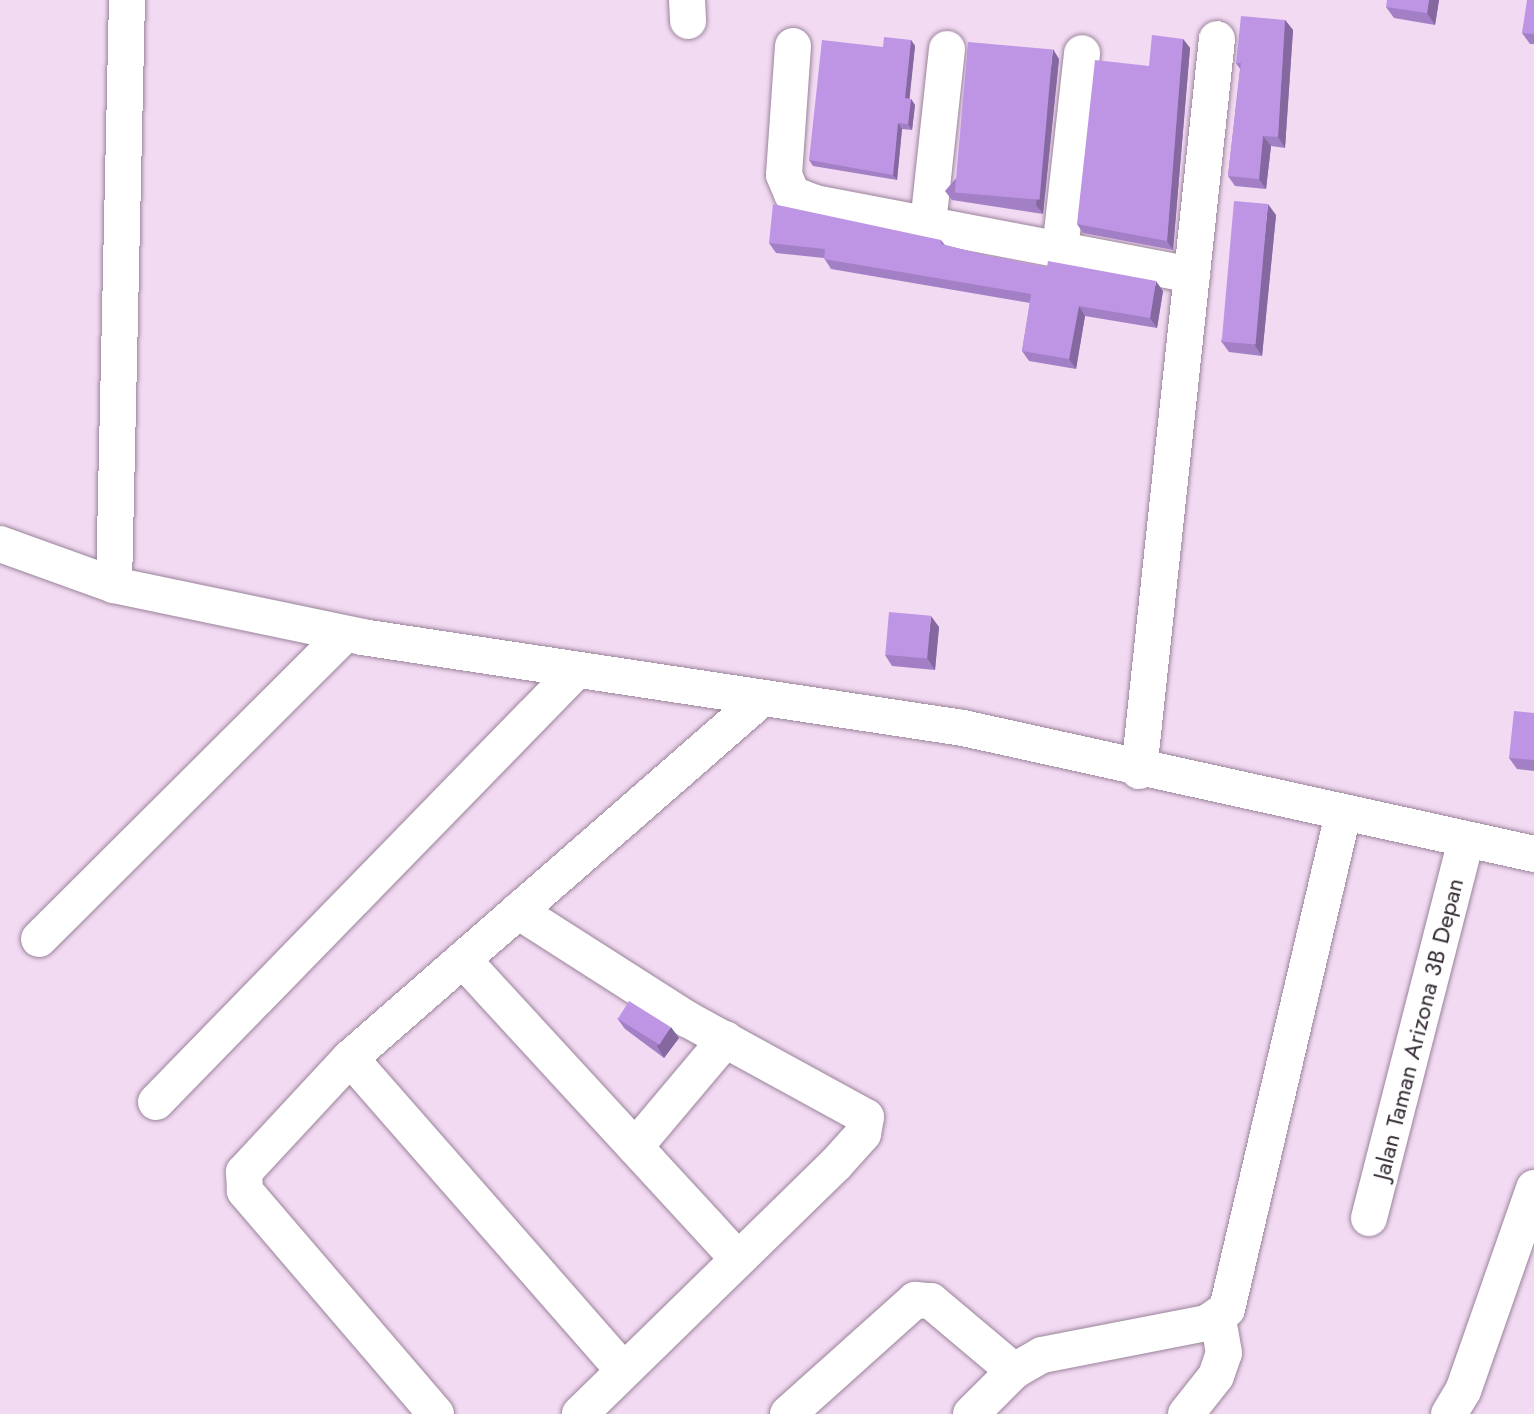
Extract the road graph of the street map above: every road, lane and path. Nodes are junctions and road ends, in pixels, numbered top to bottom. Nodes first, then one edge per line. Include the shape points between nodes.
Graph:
1 (127, 0) edge
2 (1217, 39) dead end
3 (793, 46) dead end
4 (947, 49) dead end
5 (1082, 53) dead end
6 (928, 224) junction
7 (1060, 250) junction
8 (1192, 275) junction
9 (0, 544) edge
10 (114, 585) junction
11 (345, 634) junction
12 (574, 673) junction
13 (759, 701) junction
14 (1139, 771) junction
15 (1343, 814) junction
16 (1466, 840) junction
17 (1534, 854) edge
18 (518, 911) junction
19 (39, 939) dead end
20 (464, 961) junction
21 (726, 1039) junction
22 (350, 1058) junction
23 (156, 1102) dead end
24 (635, 1147) junction
25 (1534, 1188) edge
26 (1369, 1218) dead end
27 (737, 1258) junction
28 (1218, 1318) junction
29 (623, 1370) junction
30 (1014, 1371) junction
31 (436, 1414) edge
32 (580, 1414) edge
33 (788, 1414) edge
34 (971, 1414) edge
35 (1186, 1414) edge
36 (1449, 1414) edge

1 - 10 street
2 - 8 street
3 - 6 street via 784,175 788,189 815,203
4 - 6 street
5 - 7 street
6 - 7 street
7 - 8 street
8 - 14 street
9 - 10 street
10 - 11 street
11 - 12 street
11 - 19 street
12 - 13 street
12 - 23 street
13 - 14 street via 963,728
13 - 18 street
14 - 15 street
15 - 16 street
15 - 28 street via 1233,1297
16 - 17 street
16 - 26 street, Jalan Taman Arizona 3B Depan
18 - 20 street
18 - 21 street
20 - 22 street
20 - 24 street
21 - 24 street
21 - 27 street via 866,1117 861,1138
22 - 29 street
22 - 31 street via 252,1161 243,1187
24 - 27 street
25 - 36 street via 1463,1391
27 - 29 street
28 - 30 street via 1117,1344 1065,1349
28 - 35 street via 1224,1353 1216,1376
29 - 32 street
30 - 33 street via 931,1301 915,1300
30 - 34 street

